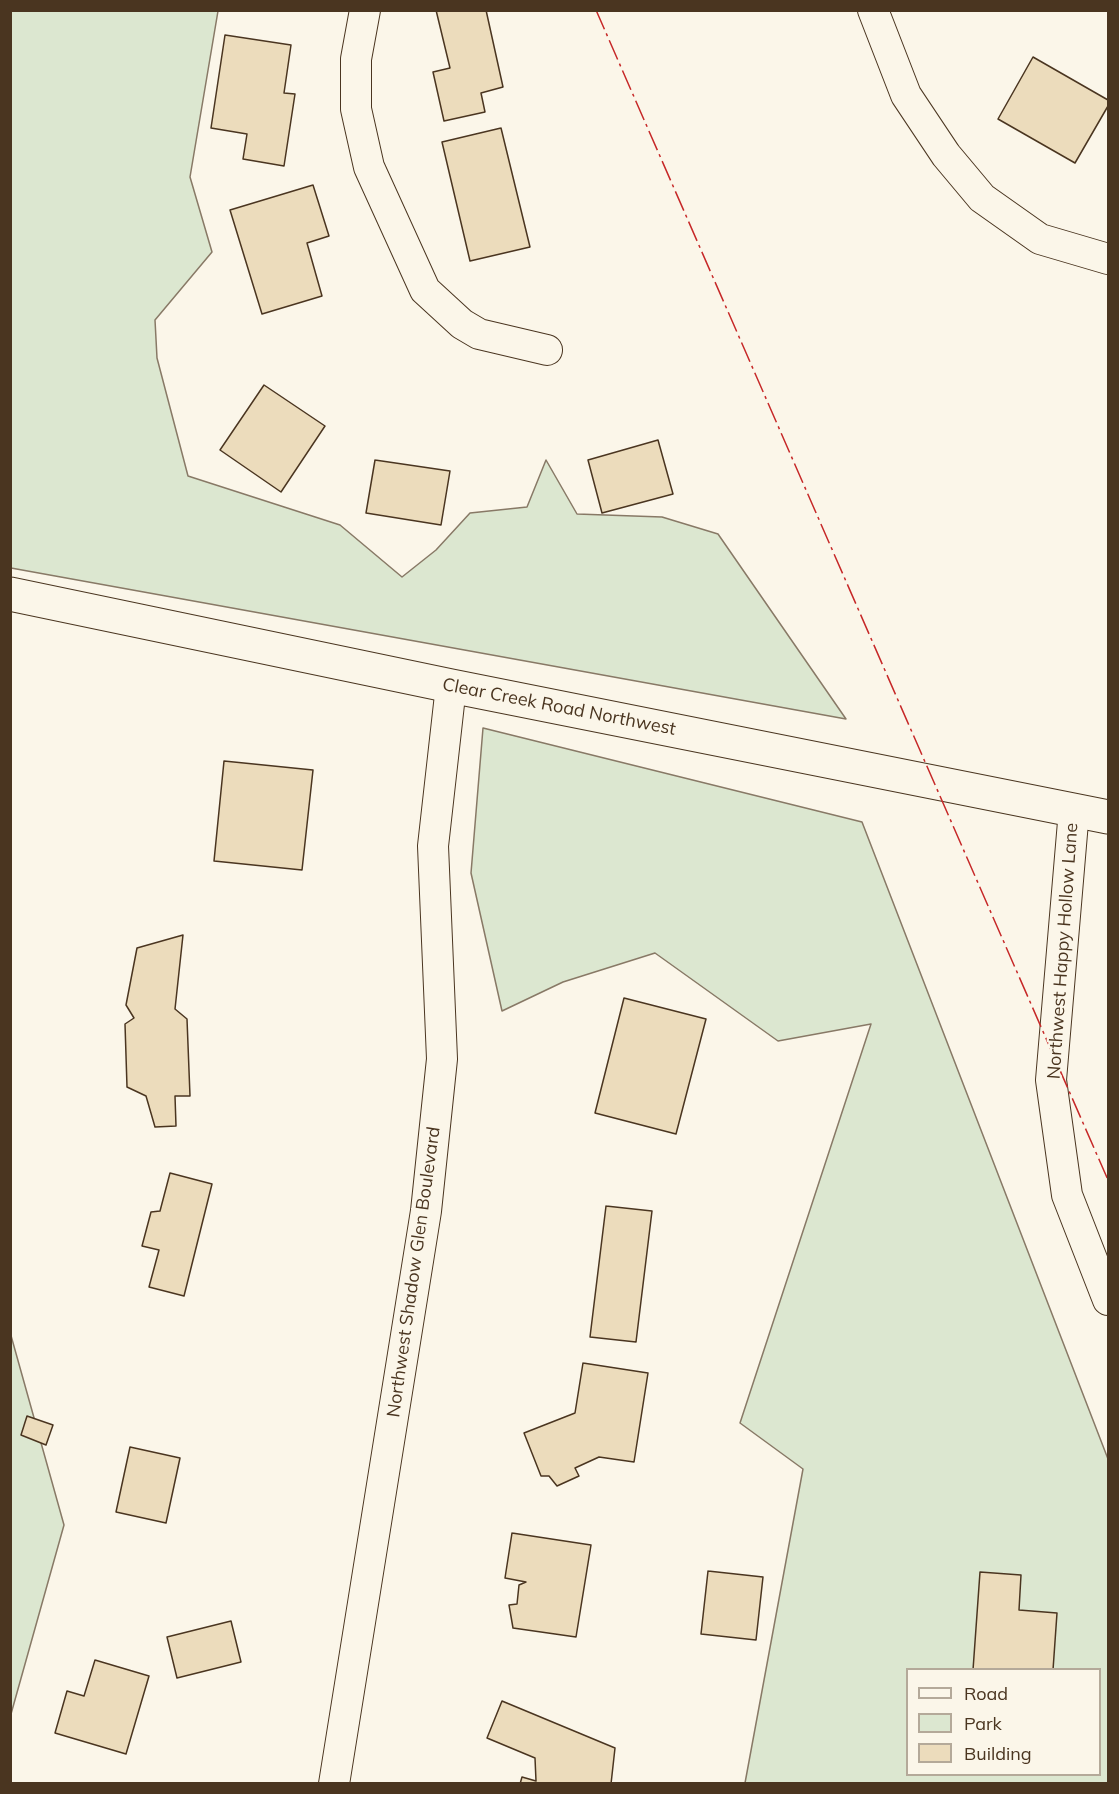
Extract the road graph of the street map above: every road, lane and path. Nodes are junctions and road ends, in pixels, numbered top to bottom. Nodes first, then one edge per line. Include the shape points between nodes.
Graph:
1 (365, 10) edge
2 (873, 10) edge
3 (1108, 260) edge
4 (547, 350) dead end
5 (10, 594) edge
6 (451, 686) junction
7 (1074, 810) junction
8 (1108, 817) edge
9 (1108, 1300) edge
10 (334, 1784) edge

1 - 4 street via 356,59 356,109 369,167 425,290 479,334
2 - 3 street via 906,95 946,155 982,198 1040,238
5 - 6 main road, Clear Creek Road Northwest
6 - 7 main road, Clear Creek Road Northwest
6 - 10 street, Northwest Shadow Glen Boulevard via 433,846 442,1059 431,1164
7 - 8 main road, Clear Creek Road Northwest
7 - 9 street, Northwest Happy Hollow Lane via 1051,1080 1067,1195

